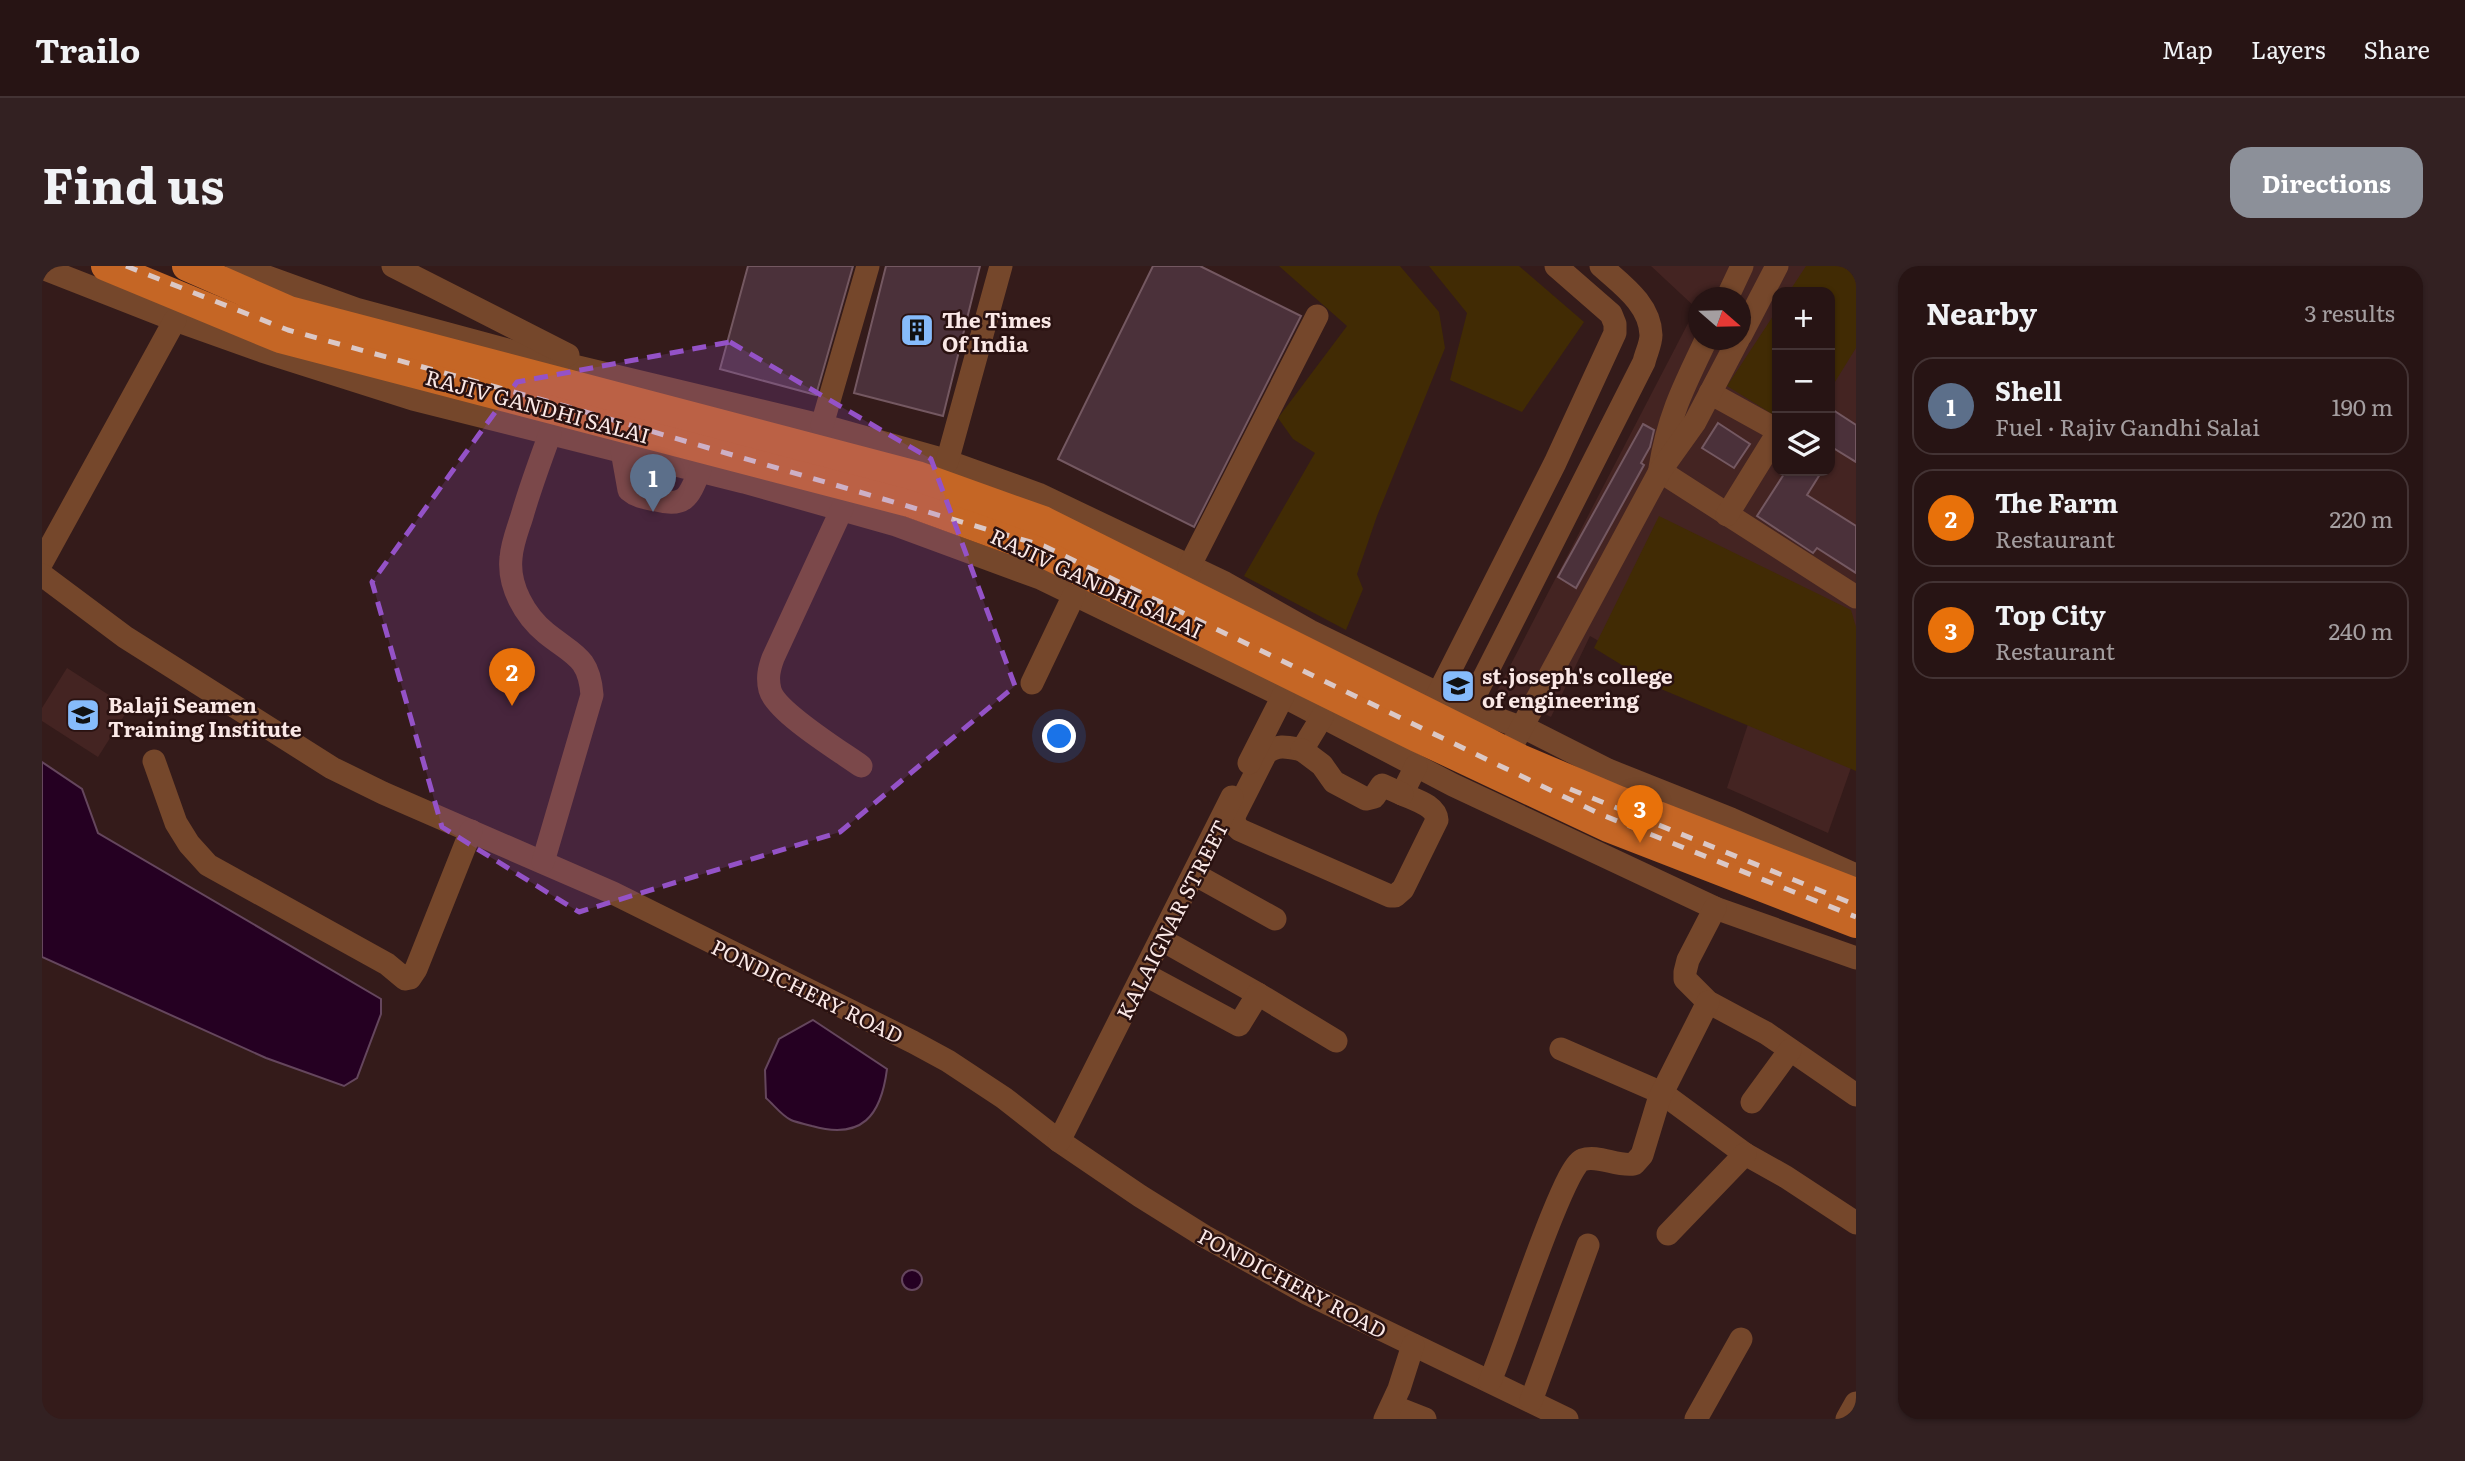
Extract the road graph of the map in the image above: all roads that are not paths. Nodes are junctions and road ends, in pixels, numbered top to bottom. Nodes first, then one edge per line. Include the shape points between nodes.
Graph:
1 (106, 266) edge
2 (187, 266) edge
3 (237, 266) edge
4 (393, 266) edge
5 (868, 266) edge
6 (1001, 266) edge
7 (1556, 266) edge
8 (1601, 266) edge
9 (1742, 266) edge
10 (1777, 266) edge
11 (56, 270) edge
12 (1732, 287) edge
13 (1317, 316) dead end
14 (1751, 316) edge
15 (175, 320) junction
16 (1701, 350) edge
17 (1733, 350) edge
18 (485, 353) junction
19 (605, 374) junction
20 (1710, 393) junction
21 (822, 425) junction
22 (1772, 429) edge
23 (550, 434) junction
24 (1772, 440) edge
25 (622, 451) junction
26 (947, 462) junction
27 (700, 470) junction
28 (1660, 471) junction
29 (842, 509) junction
30 (1727, 515) junction
31 (1524, 524) junction
32 (1555, 538) junction
33 (42, 562) edge
34 (1189, 567) junction
35 (42, 575) edge
36 (1074, 595) junction
37 (1856, 597) edge
38 (1032, 682) dead end
39 (1361, 694) junction
40 (1283, 696) junction
41 (1322, 717) junction
42 (1425, 727) junction
43 (1458, 729) junction
44 (1515, 740) junction
45 (1302, 750) junction
46 (154, 761) dead end
47 (861, 766) dead end
48 (1402, 794) junction
49 (471, 831) junction
50 (543, 862) junction
51 (1194, 874) junction
52 (1856, 875) edge
53 (1856, 893) edge
54 (1715, 908) junction
55 (1275, 919) dead end
56 (1856, 923) edge
57 (1173, 946) dead end
58 (1856, 958) edge
59 (1144, 974) junction
60 (1258, 993) junction
61 (1708, 1002) junction
62 (1336, 1041) dead end
63 (1561, 1049) dead end
64 (1790, 1049) junction
65 (1662, 1093) junction
66 (1856, 1095) edge
67 (1752, 1102) dead end
68 (1059, 1141) junction
69 (1745, 1154) junction
70 (1856, 1223) edge
71 (1668, 1234) dead end
72 (1588, 1245) dead end
73 (1741, 1339) dead end
74 (1413, 1345) junction
75 (1490, 1381) junction
76 (1531, 1401) junction
77 (1856, 1403) edge
78 (1389, 1413) edge
79 (1425, 1419) edge
80 (1567, 1419) edge
81 (1696, 1419) edge
82 (1847, 1419) edge

1 - 39 main road, RAJIV GANDHI SALAI via 280,338 909,502 1032,547
2 - 18 main road, RAJIV GANDHI SALAI via 289,311
3 - 18 street
4 - 19 street
5 - 21 street
6 - 26 street
7 - 31 street via 1611,314 1615,333
8 - 32 street via 1636,298 1648,317 1651,337 1644,362
9 - 12 street
10 - 14 street
11 - 15 street
13 - 34 street
15 - 23 street via 413,399
15 - 33 street
16 - 28 street via 1671,415
17 - 20 street
18 - 19 street
18 - 39 main road, RAJIV GANDHI SALAI via 917,475 1042,521
19 - 21 street
20 - 22 street
20 - 28 street
21 - 26 street
23 - 25 street
23 - 50 street via 510,560 524,611 579,658 591,675 592,695
24 - 30 street
25 - 27 street
25 - 27 street via 629,490 671,504 690,494
26 - 34 street via 1038,494
27 - 29 street
28 - 30 street
28 - 44 street
29 - 36 street via 1040,578
29 - 47 street via 768,673 770,691 779,707
30 - 37 street
31 - 32 street
31 - 42 street
32 - 43 street
34 - 42 street via 1310,632
35 - 49 street, PONDICHERY ROAD via 125,637 332,768
36 - 38 street
36 - 40 street
39 - 42 main road, RAJIV GANDHI SALAI
40 - 41 street
40 - 51 street, KALAIGNAR STREET
41 - 42 street
41 - 45 street
42 - 43 main road, RAJIV GANDHI SALAI
42 - 43 street
42 - 48 street
42 - 54 street via 1453,785
43 - 44 main road, RAJIV GANDHI SALAI
43 - 56 main road, RAJIV GANDHI SALAI via 1608,827
44 - 52 street via 1608,770
44 - 53 main road, RAJIV GANDHI SALAI via 1619,801
45 - 48 street via 1322,765 1334,782 1366,799 1374,797 1382,785
45 - 48 street via 1283,746 1266,753 1234,816 1235,825 1390,896 1403,888 1437,820 1433,809
46 - 49 street via 176,823 208,865 387,964 405,979 416,969
49 - 50 street, PONDICHERY ROAD
50 - 68 street, PONDICHERY ROAD via 913,1042 1004,1098
51 - 55 street
51 - 59 street, KALAIGNAR STREET
54 - 58 street
54 - 61 street via 1685,972 1685,979
57 - 60 street
59 - 60 street via 1239,1025
59 - 68 street, KALAIGNAR STREET
60 - 62 street
61 - 64 street
61 - 65 street
63 - 65 street
64 - 66 street
64 - 67 street
65 - 69 street
65 - 75 street via 1643,1155 1634,1164 1582,1159 1575,1164
68 - 74 street, PONDICHERY ROAD via 1205,1236 1308,1294
69 - 70 street
69 - 71 street
72 - 76 street
73 - 81 street
74 - 75 street, PONDICHERY ROAD
74 - 78 street
75 - 76 street, PONDICHERY ROAD
76 - 80 street, PONDICHERY ROAD
77 - 82 street
78 - 79 street

